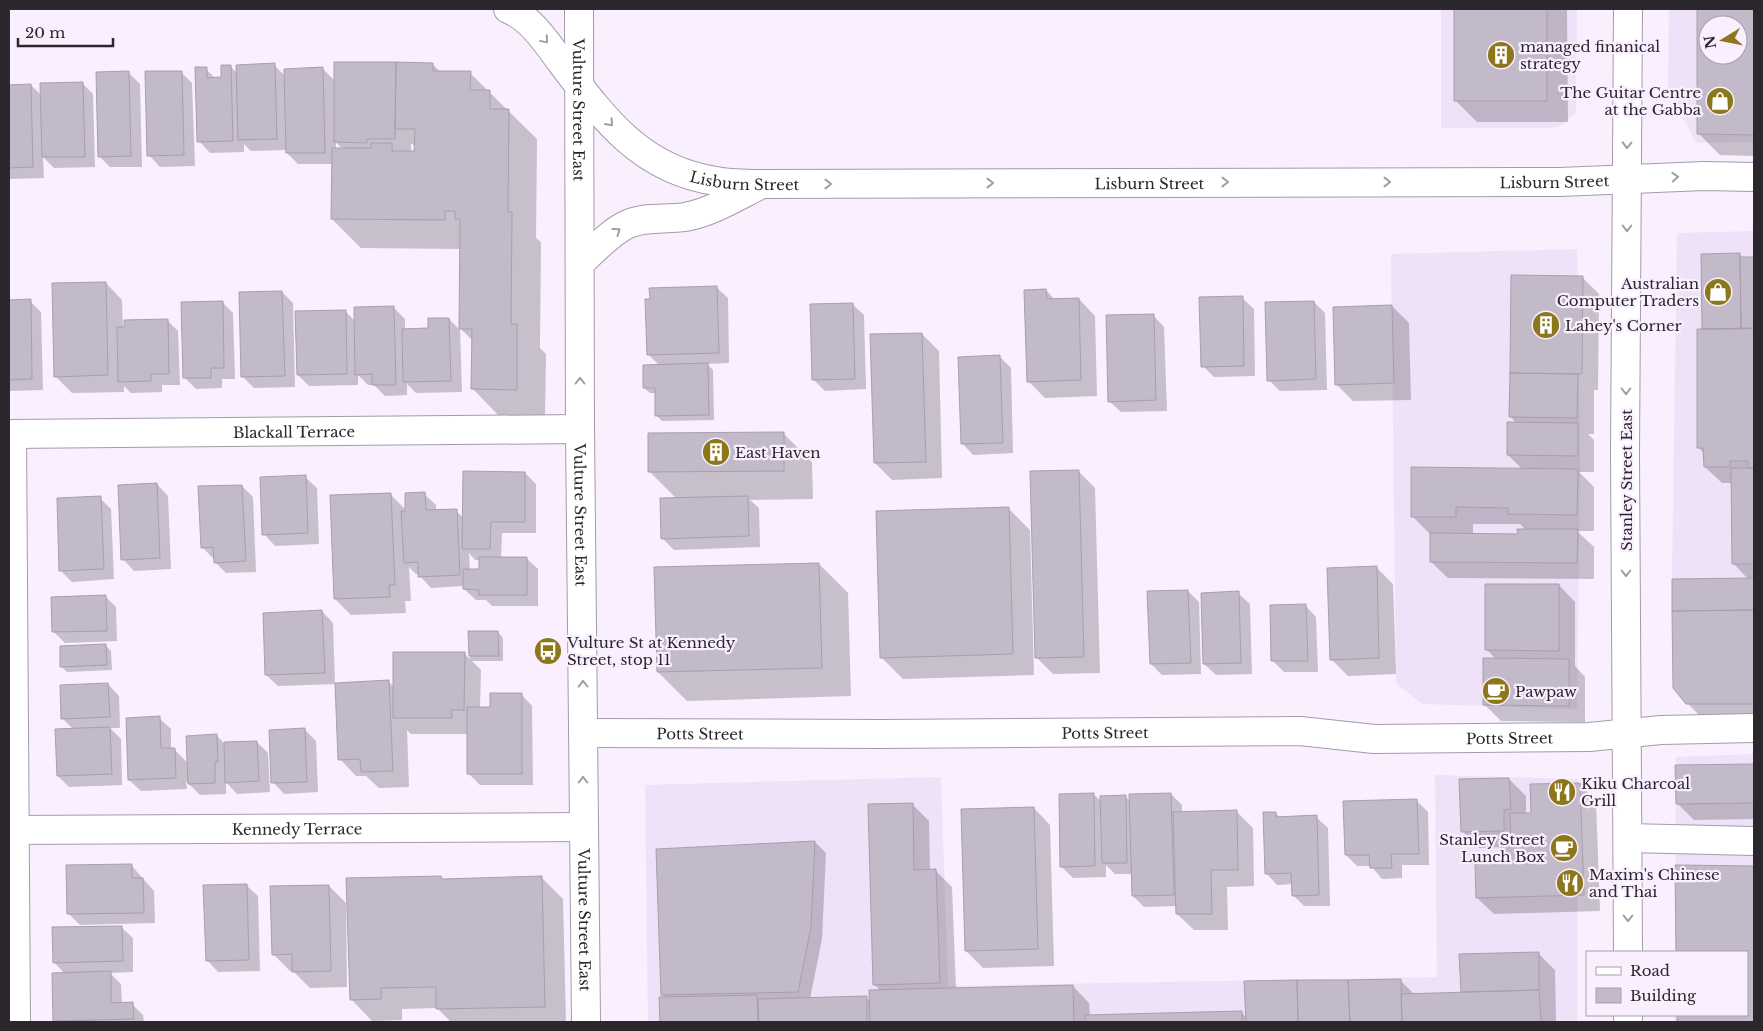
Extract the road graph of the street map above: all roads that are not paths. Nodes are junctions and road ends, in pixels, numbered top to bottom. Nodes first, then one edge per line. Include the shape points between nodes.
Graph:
1 (508, 9) edge
2 (579, 9) edge
3 (1628, 9) edge
4 (579, 86) junction
5 (1754, 177) edge
6 (1627, 180) junction
7 (762, 184) junction
8 (580, 263) junction
9 (580, 429) junction
10 (10, 434) edge
11 (1754, 728) edge
12 (584, 733) junction
13 (1627, 734) junction
14 (583, 827) junction
15 (12, 830) edge
16 (1628, 838) junction
17 (1754, 841) edge
18 (1628, 951) edge
19 (16, 1022) edge
20 (586, 1022) edge

1 -> 4 main road, Lisburn Street via 538,32
2 - 4 main road, Vulture Street East
3 -> 6 main road, Stanley Street East
4 -> 7 main road, Lisburn Street via 621,135 666,166 716,182
4 - 8 main road, Vulture Street East
6 -> 5 main road, Lisburn Street
7 -> 6 main road, Lisburn Street
6 -> 13 main road, Stanley Street East
8 -> 7 main road via 630,223 695,215
9 -> 8 main road, Vulture Street East
9 - 10 main road, Blackall Terrace
12 -> 9 main road, Vulture Street East
10 - 15 main road
11 - 13 main road, Potts Street
12 - 13 main road, Potts Street via 1300,731 1374,739
14 -> 12 main road, Vulture Street East
13 - 16 main road, Stanley Street East
14 - 15 main road, Kennedy Terrace
14 - 20 main road, Vulture Street East
15 - 19 main road
16 - 17 main road
16 -> 18 main road, Stanley Street East

